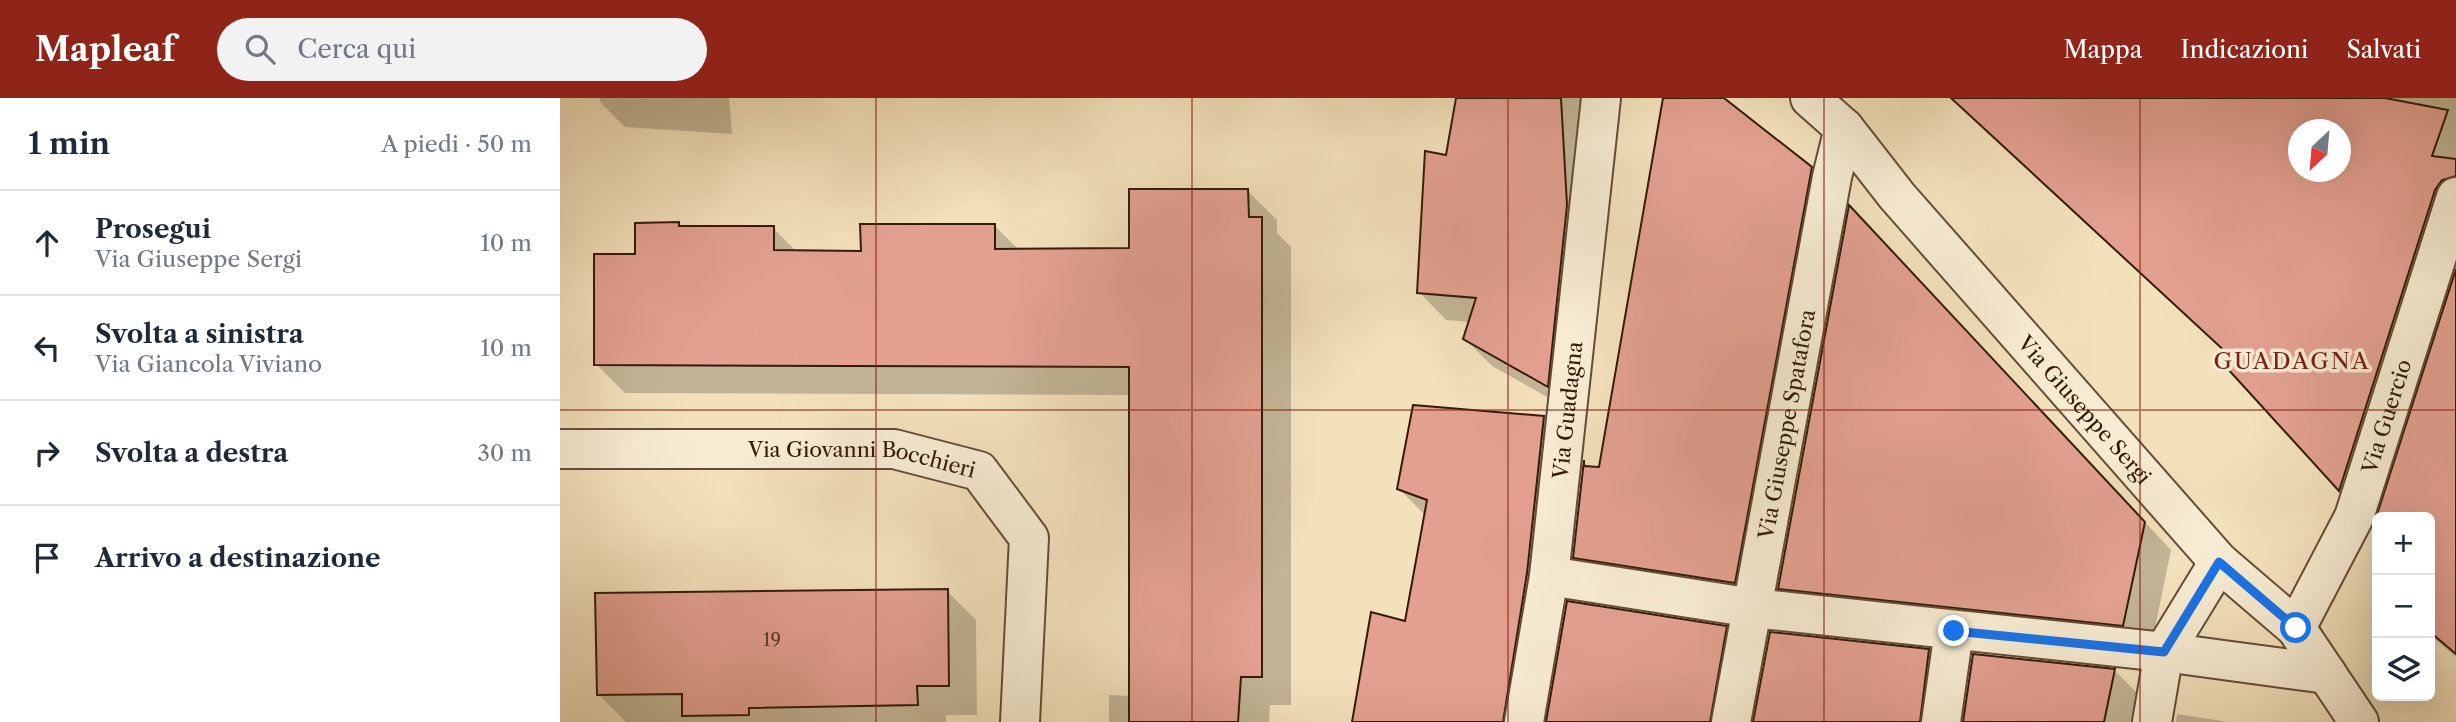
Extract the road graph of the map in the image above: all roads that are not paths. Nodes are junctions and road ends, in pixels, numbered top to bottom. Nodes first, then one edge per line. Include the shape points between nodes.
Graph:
1 (1601, 98) edge
2 (1810, 98) edge
3 (1844, 128) junction
4 (2456, 197) edge
5 (560, 449) edge
6 (2219, 562) junction
7 (1549, 576) junction
8 (1753, 608) junction
9 (2296, 628) junction
10 (1954, 631) junction
11 (2164, 652) junction
12 (2327, 674) junction
13 (1020, 722) edge
14 (1524, 722) edge
15 (1731, 722) edge
16 (1941, 722) edge
17 (2152, 722) edge
18 (2359, 722) edge

1 - 7 street, Via Guadagna
2 - 3 street, Via Giuseppe Sergi
3 - 6 street, Via Giuseppe Sergi via 1897,196
3 - 8 street, Via Giuseppe Spatafora
4 - 9 street, Via Guercio via 2354,517
5 - 13 street, Via Giovanni Bocchieri via 894,449 979,471 1029,538
6 - 9 street, Via Giuseppe Sergi
6 - 11 street
7 - 8 street
7 - 14 street, Via Guadagna
8 - 10 street
8 - 15 street, Via Giuseppe Spatafora
9 - 12 street, Via Giuseppe Sergi
10 - 11 street
10 - 16 street
11 - 12 street
11 - 17 street
12 - 18 street, Via Giuseppe Sergi

